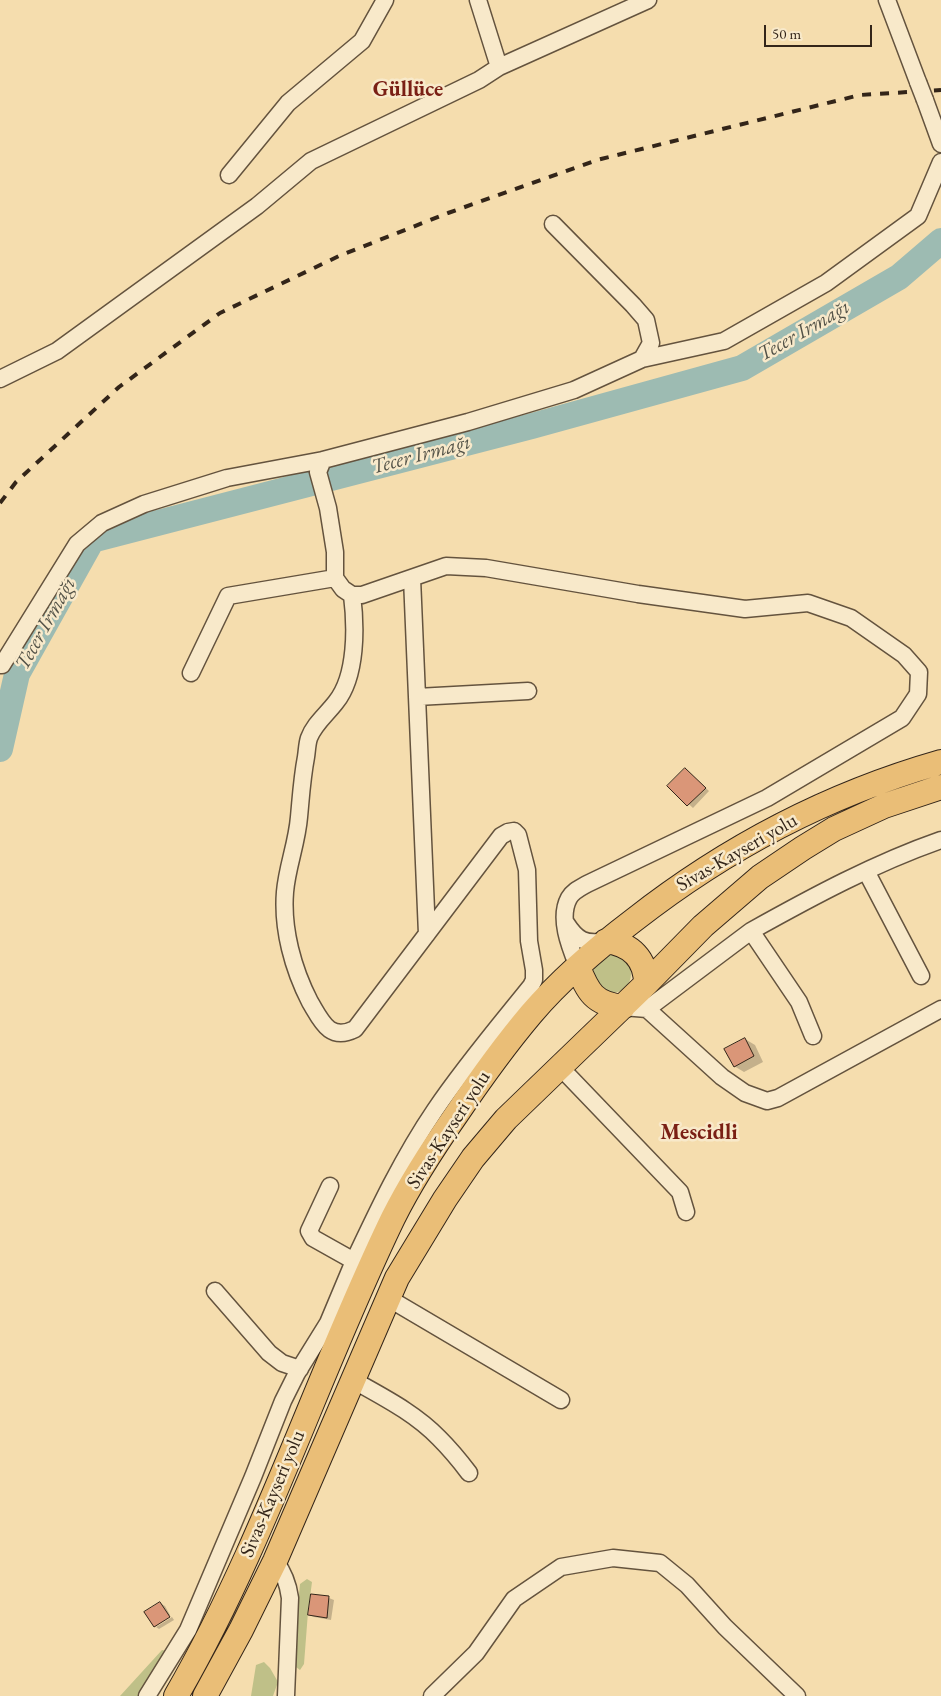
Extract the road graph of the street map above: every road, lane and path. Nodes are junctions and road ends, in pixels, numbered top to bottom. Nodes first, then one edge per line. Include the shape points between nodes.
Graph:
1 (385, 0) edge
2 (478, 0) edge
3 (648, 0) edge
4 (886, 0) edge
5 (499, 67) junction
6 (941, 144) edge
7 (941, 162) edge
8 (229, 175) dead end
9 (553, 224) dead end
10 (642, 359) junction
11 (0, 379) edge
12 (320, 466) junction
13 (336, 578) junction
14 (412, 578) junction
15 (352, 595) junction
16 (0, 666) edge
17 (191, 673) dead end
18 (528, 691) dead end
19 (417, 697) junction
20 (941, 762) edge
21 (941, 787) edge
22 (941, 840) edge
23 (866, 871) junction
24 (566, 923) junction
25 (751, 931) junction
26 (427, 934) junction
27 (606, 941) junction
28 (578, 967) junction
29 (921, 976) dead end
30 (646, 984) junction
31 (622, 1007) junction
32 (941, 1009) edge
33 (647, 1010) junction
34 (813, 1036) dead end
35 (561, 1068) junction
36 (330, 1186) dead end
37 (686, 1212) dead end
38 (362, 1265) junction
39 (215, 1291) dead end
40 (388, 1298) junction
41 (300, 1369) junction
42 (353, 1380) junction
43 (561, 1400) dead end
44 (470, 1473) dead end
45 (275, 1561) junction
46 (147, 1696) edge
47 (176, 1696) edge
48 (205, 1696) edge
49 (286, 1696) edge
50 (432, 1696) edge
51 (797, 1696) edge

1 - 8 street via 362,41 288,103
2 - 5 street
3 - 5 street
4 - 6 street, bridge
5 - 11 street via 479,80 311,161 258,206 58,351
7 - 10 street via 918,216 826,283 724,340
9 - 10 street via 646,320 652,344
10 - 12 street via 574,390
12 - 13 street
12 - 16 street via 227,478 144,504 102,523 77,544
13 - 15 street
13 - 17 street via 228,596
14 - 15 street via 362,595
14 - 19 street
14 - 24 street via 446,566 486,568 745,609 808,603 851,618 904,655 919,672 918,694 902,718 767,798 578,889 569,899
15 - 26 street via 355,626 348,676 337,701 309,738 300,787 297,837 285,891 288,938 294,963 325,1027 341,1033 355,1029
18 - 19 street
19 - 26 street
20 - 27 highway, Sivas-Kayseri yolu via 865,787 783,824 681,884
21 - 30 highway, Sivas-Kayseri yolu via 884,806 834,829 782,861 703,926
22 - 23 street
23 - 25 street
23 - 29 street
24 - 27 street via 582,940 592,944
24 - 28 street
25 - 33 street
25 - 34 street via 799,1002
26 - 38 street via 501,836 514,831 518,835 527,870 529,941 534,980 435,1110 409,1152 384,1198
27 - 28 highway, Sivas-Kayseri yolu
27 - 30 highway via 623,944 632,951 642,963
28 - 31 highway via 595,998
28 - 38 highway, Sivas-Kayseri yolu via 532,1013 473,1089 430,1152
30 - 31 highway, Sivas-Kayseri yolu
30 - 33 street
31 - 33 street
31 - 35 highway, Sivas-Kayseri yolu
32 - 33 street via 767,1101 745,1093 722,1077
35 - 37 street via 680,1192
35 - 40 highway, Sivas-Kayseri yolu via 506,1119 473,1158 440,1206
36 - 38 street via 309,1231 313,1238
38 - 41 street
38 - 47 highway, Sivas-Kayseri yolu via 225,1606
39 - 41 street via 269,1353 282,1363
40 - 42 highway, Sivas-Kayseri yolu
40 - 43 street
41 - 46 street via 283,1401 188,1630
42 - 44 street via 419,1420 439,1437
42 - 45 highway, Sivas-Kayseri yolu
45 - 48 highway, Sivas-Kayseri yolu
45 - 49 street via 283,1570 290,1598
50 - 51 street via 476,1653 514,1599 561,1567 613,1558 660,1564 687,1585 725,1627

